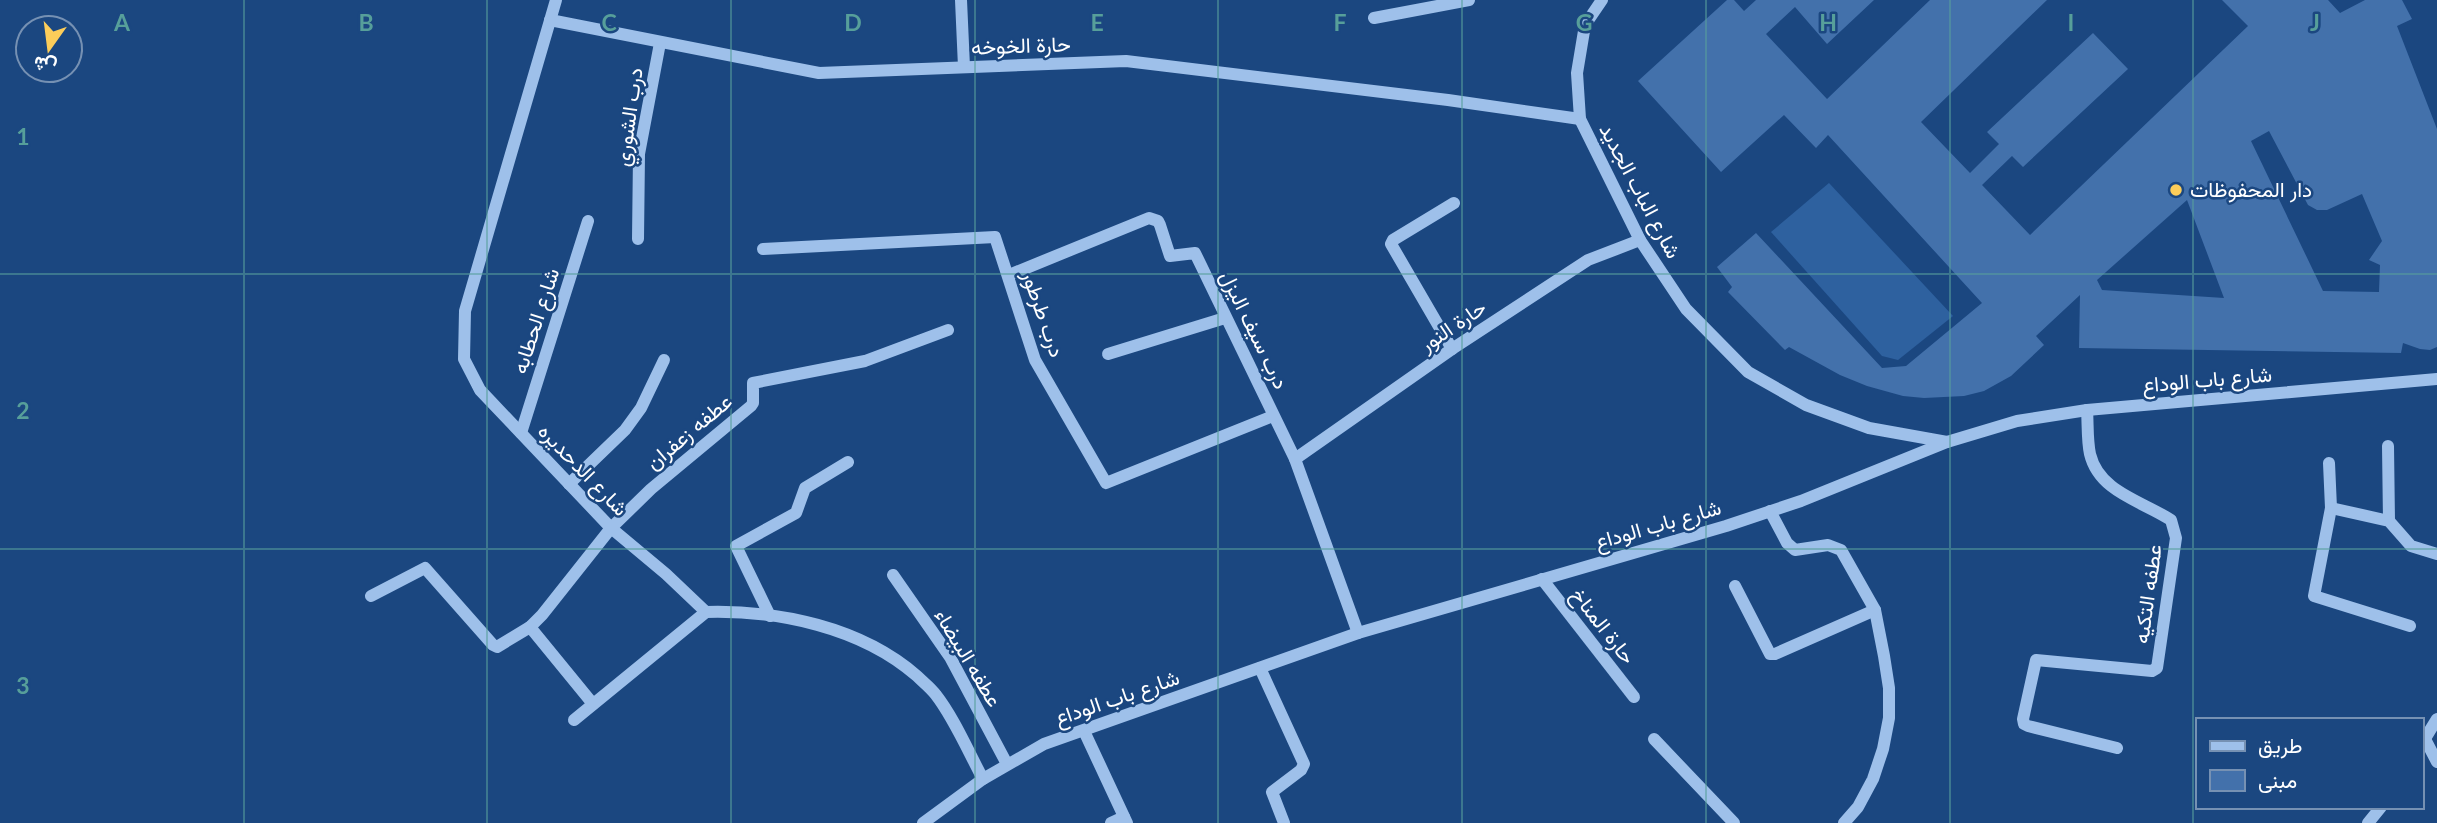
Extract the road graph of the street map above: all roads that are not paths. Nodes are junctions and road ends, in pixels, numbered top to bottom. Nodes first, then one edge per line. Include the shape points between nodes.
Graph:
1 (556, 0) edge
2 (961, 0) edge
3 (1469, 0) edge
4 (1602, 0) edge
5 (1374, 18) dead end
6 (550, 20) junction
7 (660, 43) junction
8 (964, 67) junction
9 (1580, 119) junction
10 (1454, 203) dead end
11 (588, 221) dead end
12 (638, 239) dead end
13 (1640, 240) junction
14 (763, 249) dead end
15 (1009, 275) junction
16 (1225, 318) junction
17 (948, 330) dead end
18 (1452, 349) junction
19 (1108, 354) dead end
20 (664, 360) dead end
21 (2437, 379) edge
22 (2087, 410) junction
23 (1273, 416) junction
24 (521, 433) junction
25 (1948, 442) junction
26 (2388, 446) dead end
27 (1295, 458) junction
28 (848, 461) dead end
29 (2329, 463) dead end
30 (569, 484) junction
31 (2331, 508) junction
32 (1770, 511) junction
33 (2389, 521) junction
34 (611, 528) junction
35 (2437, 554) edge
36 (893, 575) dead end
37 (1542, 579) junction
38 (1735, 586) dead end
39 (371, 596) dead end
40 (1875, 610) junction
41 (706, 612) junction
42 (770, 616) junction
43 (2410, 626) dead end
44 (530, 627) junction
45 (1358, 633) junction
46 (1260, 668) junction
47 (1634, 697) dead end
48 (593, 704) junction
49 (2437, 719) edge
50 (574, 720) dead end
51 (1084, 730) junction
52 (1654, 739) dead end
53 (2423, 742) edge
54 (2117, 748) dead end
55 (2437, 762) edge
56 (1007, 764) junction
57 (983, 779) junction
58 (2379, 809) edge
59 (1125, 820) edge
60 (923, 823) edge
61 (1111, 823) edge
62 (1284, 823) edge
63 (1734, 823) edge
64 (1844, 823) edge
65 (2368, 823) edge

1 - 6 street, شارع الدحديره
2 - 8 street
3 - 5 street
4 - 9 street, شارع الباب الجديد via 1584,25 1577,73
6 - 7 street, حارة الخوخه
6 - 24 street, شارع الدحديره via 465,311 464,359 480,390
7 - 8 street, حارة الخوخه via 819,73
7 - 12 street, درب الشوري via 639,154
8 - 9 street, حارة الخوخه via 1126,61
9 - 13 street, شارع الباب الجديد
10 - 18 street via 1391,244
11 - 24 street, شارع الحطابه
13 - 18 street, حارة النور via 1588,260
13 - 25 street, شارع الباب الجديد via 1685,309 1748,372 1806,405 1869,428
14 - 15 street, درب طرطور via 989,235 998,241
15 - 16 street, درب سيف اليزل via 1149,218 1160,225 1170,256 1195,253
15 - 23 street, درب طرطور via 1035,360 1106,483
16 - 19 street
16 - 23 street, درب سيف اليزل
17 - 34 street, عطفه زعفران via 865,361 753,383 751,406
18 - 27 street, حارة النور
20 - 30 street via 625,430
21 - 22 street, شارع باب الوداع
22 - 25 street, شارع باب الوداع via 2017,421
22 - 54 street, عطفه التكيه via 2090,453 2097,473 2107,485 2171,520 2176,538 2157,668 2036,660 2023,719 2028,726
23 - 27 street, درب سيف اليزل
24 - 30 street, شارع الدحديره
25 - 32 street, شارع باب الوداع
26 - 33 street
27 - 45 street, درب سيف اليزل
28 - 42 street via 805,488 796,513 736,545
29 - 31 street
30 - 34 street, شارع الدحديره
31 - 33 street
31 - 43 street via 2314,596
32 - 37 street, شارع باب الوداع
32 - 40 street via 1795,550 1828,545 1841,550
33 - 35 street via 2411,546
34 - 41 street, شارع الدحديره
34 - 44 street, عطفه زعفران
36 - 56 street, عطفه البيضاء via 950,657
37 - 45 street, شارع باب الوداع
37 - 47 street, حارة المناخ
38 - 40 street via 1770,654
39 - 44 street, عطفه زعفران via 425,568 495,647
40 - 64 street via 1889,688 1889,719 1873,779
41 - 42 street
41 - 48 street
42 - 57 street via 842,633 877,648 908,669 936,694
44 - 48 street
45 - 46 street, شارع باب الوداع
46 - 51 street, شارع باب الوداع
46 - 62 street via 1304,764 1272,792
48 - 50 street
49 - 53 street
51 - 56 street, شارع باب الوداع
51 - 59 street
52 - 63 street
53 - 55 street
56 - 57 street, شارع باب الوداع
57 - 60 street, شارع باب الوداع
58 - 65 street
59 - 61 street

